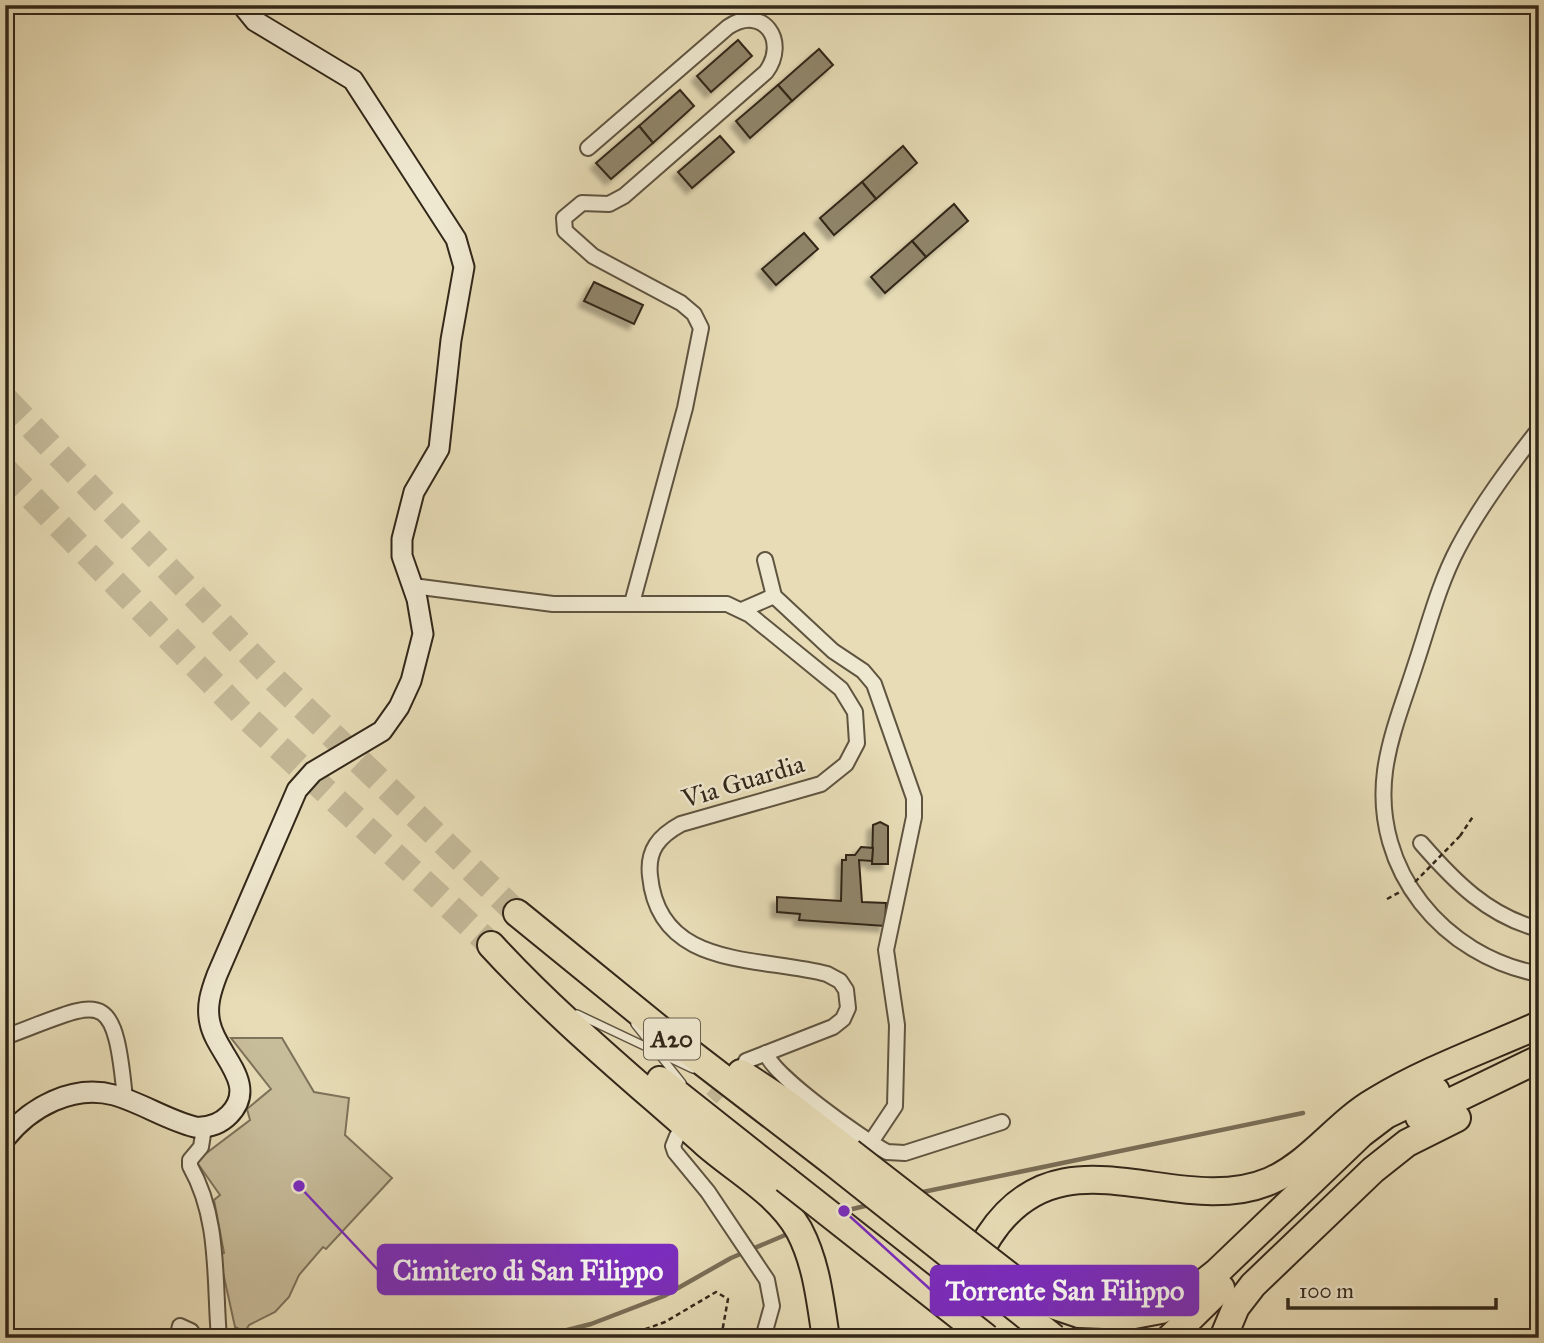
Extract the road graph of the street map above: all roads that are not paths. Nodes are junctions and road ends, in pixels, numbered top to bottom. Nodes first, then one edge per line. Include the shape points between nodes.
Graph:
1 (242, 5) edge
2 (588, 148) dead end
3 (1539, 429) edge
4 (765, 560) dead end
5 (413, 586) junction
6 (774, 596) junction
7 (632, 603) junction
8 (742, 610) junction
9 (1421, 843) dead end
10 (517, 913) tunnel mouth
11 (1539, 929) edge
12 (551, 940) junction
13 (1539, 974) edge
14 (603, 984) junction
15 (577, 1014) junction
16 (1539, 1025) edge
17 (5, 1037) edge
18 (1539, 1041) edge
19 (658, 1053) junction
20 (765, 1053) junction
21 (1539, 1059) edge
22 (747, 1061) dead end
23 (1539, 1076) edge
24 (740, 1091) junction
25 (125, 1099) junction
26 (713, 1122) junction
27 (1002, 1122) dead end
28 (204, 1128) junction
29 (677, 1136) dead end
30 (5, 1139) edge
31 (851, 1152) junction
32 (781, 1190) junction
33 (177, 1338) edge
34 (195, 1338) edge
35 (219, 1338) edge
36 (763, 1338) edge
37 (826, 1338) edge
38 (972, 1338) edge
39 (987, 1338) edge
40 (1054, 1338) edge
41 (1170, 1338) edge
42 (1223, 1338) edge

1 - 5 street via 255,20 339,69 361,89 463,256 439,449 414,492 402,539 402,556
2 - 7 street via 738,21 756,20 770,31 776,46 766,72 624,196 609,204 582,203 564,218 565,231 579,245 681,303 701,328 685,408
3 - 13 street via 1474,522 1445,577 1389,753 1384,806 1395,860 1415,897 1435,920 1486,957
4 - 6 street
5 - 7 street, Via Guardia via 553,604
5 - 28 street via 422,634 405,696 374,737 313,772 297,790 217,975 209,1020 241,1093 228,1116
6 - 8 street
6 - 31 street via 870,678 914,798 886,950 897,1025 895,1106
7 - 8 street, Via Guardia via 718,603
8 - 20 street, Via Guardia via 841,689 858,720 851,757 829,779 681,824 664,834 651,853 650,880 656,903 671,928 686,941 724,955 827,974 844,985 848,1008 838,1024
9 - 11 street via 1483,904
10 - 12 highway, A20
12 - 14 highway, A20
12 - 31 highway via 616,978
14 - 19 lane
14 - 24 highway, A20
15 - 19 lane
15 - 26 highway, A20
15 - 32 highway, A20 via 491,945 540,999 727,1161
16 - 38 highway via 1374,1101 1295,1167 1267,1182 1224,1191 1089,1178 1038,1192 999,1223 977,1258 967,1301
17 - 25 street via 82,1009 97,1010 116,1031
18 - 31 highway, bridge via 1373,1124 1203,1285 1161,1310 1129,1316 1079,1314 1029,1291
19 - 24 lane
19 - 26 lane
20 - 22 street, Via Guardia
20 - 31 street via 769,1063
21 - 41 highway via 1381,1137
23 - 42 highway via 1407,1143 1373,1170 1253,1285 1236,1307
24 - 31 highway, A20
25 - 28 street
25 - 30 street via 92,1093 56,1100 25,1117
26 - 32 highway, A20
27 - 31 street via 905,1153
28 - 35 street via 201,1147 190,1166 207,1203 214,1241
29 - 36 street via 675,1152 767,1280 772,1306
31 - 40 highway, A20, bridge
32 - 37 highway via 816,1273
32 - 39 highway, A20, bridge
33 - 34 street via 180,1326

